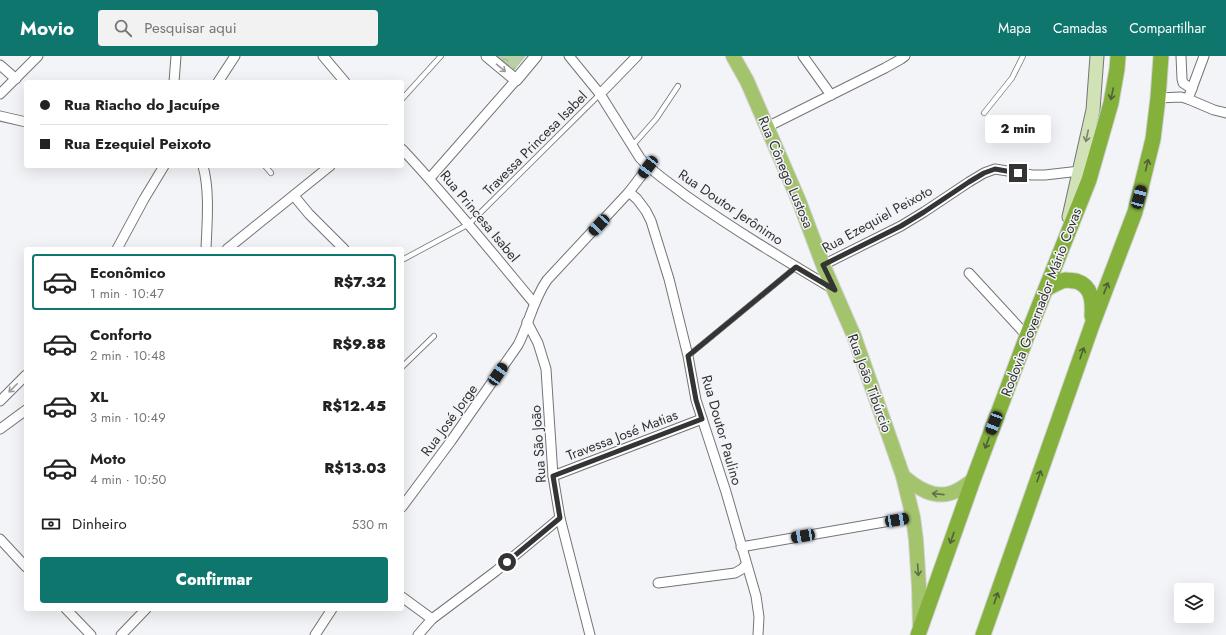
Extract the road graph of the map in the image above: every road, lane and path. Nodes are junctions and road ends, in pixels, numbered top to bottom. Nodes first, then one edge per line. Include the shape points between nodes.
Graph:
1 (38, 56) edge
2 (176, 56) edge
3 (235, 56) edge
4 (323, 56) edge
5 (441, 56) edge
6 (487, 56) edge
7 (536, 56) edge
8 (569, 56) edge
9 (637, 56) edge
10 (733, 56) edge
11 (803, 56) edge
12 (905, 56) edge
13 (1023, 56) edge
14 (1118, 56) edge
15 (1161, 56) edge
16 (1181, 56) edge
17 (1204, 56) edge
18 (1095, 57) edge
19 (0, 65) edge
20 (16, 79) junction
21 (174, 80) edge
22 (219, 80) edge
23 (343, 80) edge
24 (516, 80) junction
25 (678, 86) dead end
26 (1192, 89) junction
27 (0, 94) edge
28 (600, 94) junction
29 (831, 95) junction
30 (404, 97) edge
31 (1158, 98) junction
32 (1188, 99) junction
33 (984, 113) dead end
34 (1226, 113) edge
35 (0, 116) edge
36 (24, 122) edge
37 (767, 127) junction
38 (633, 145) junction
39 (404, 151) edge
40 (648, 167) junction
41 (163, 168) edge
42 (203, 168) edge
43 (266, 168) edge
44 (328, 168) edge
45 (1080, 171) junction
46 (271, 174) dead end
47 (430, 178) junction
48 (630, 192) junction
49 (294, 196) junction
50 (469, 224) junction
51 (118, 247) edge
52 (206, 247) edge
53 (230, 247) edge
54 (342, 247) edge
55 (1062, 247) junction
56 (404, 259) edge
57 (823, 265) junction
58 (796, 267) junction
59 (969, 273) dead end
60 (1046, 289) junction
61 (835, 290) junction
62 (534, 303) junction
63 (527, 322) junction
64 (1092, 324) junction
65 (434, 336) dead end
66 (1027, 336) junction
67 (688, 356) junction
68 (404, 364) edge
69 (24, 377) edge
70 (0, 401) edge
71 (24, 411) edge
72 (702, 419) junction
73 (0, 429) edge
74 (553, 476) junction
75 (903, 476) junction
76 (973, 480) junction
77 (404, 504) edge
78 (913, 517) junction
79 (560, 518) junction
80 (0, 539) edge
81 (741, 548) junction
82 (24, 565) edge
83 (746, 565) junction
84 (658, 583) dead end
85 (404, 598) edge
86 (68, 611) edge
87 (144, 611) edge
88 (331, 611) edge
89 (432, 619) junction
90 (986, 632) edge
91 (919, 633) edge
92 (91, 635) edge
93 (121, 635) edge
94 (315, 635) edge
95 (418, 635) edge
96 (590, 635) edge
97 (758, 635) edge

1 - 20 street
2 - 21 street
3 - 22 street
4 - 23 street
5 - 30 lane
6 -> 24 street
7 - 24 street
8 - 28 street, Rua Doutor Jerônimo
9 - 28 street
10 - 37 main road, Rua Cônego Lustosa via 748,81
11 - 29 street
12 - 29 street
13 - 33 lane via 1012,78
14 -> 55 highway, Rodovia Governador Mário Covas via 1118,69 1096,158
15 - 31 highway
16 - 26 street via 1183,83
17 - 26 street
18 -> 45 main road via 1093,110
19 - 20 street
20 - 27 street
24 - 47 street
25 - 38 lane via 656,119
26 - 32 street
28 - 38 street, Rua Doutor Jerônimo
28 - 50 lane, Travessa Princesa Isabel
29 - 37 street
31 - 32 street
64 -> 31 highway via 1135,212 1153,139
32 - 34 street
35 - 36 street
37 - 57 main road, Rua Cônego Lustosa
38 - 40 street, Rua Doutor Jerônimo
39 - 47 street, Rua Princesa Isabel
40 - 48 street, Rua José Jorge
40 - 58 street, Rua Doutor Jerônimo via 704,209
41 - 51 street
42 - 52 street via 207,192
43 - 46 lane
44 - 49 street
45 - 55 main road
45 - 57 street, Rua Ezequiel Peixoto via 1045,176 995,169 984,173 901,226
47 - 50 street, Rua Princesa Isabel
48 - 62 street, Rua José Jorge via 547,280
48 - 67 street, Rua Doutor Paulino via 651,221 669,279
49 - 53 street
49 - 54 street
50 - 56 lane, Travessa Princesa Isabel
50 - 62 street, Rua Princesa Isabel
55 - 60 highway, Rodovia Governador Mário Covas
57 - 61 main road, Rua Cônego Lustosa
58 - 61 street, Rua Doutor Jerônimo
58 - 67 lane
59 - 66 street
60 - 64 highway via 1066,280 1082,283 1093,301
60 - 66 highway, Rodovia Governador Mário Covas
61 - 75 main road, Rua João Tibúrcio via 854,336
62 - 63 street, Rua José Jorge
63 - 74 street, Rua São João via 538,343 546,369
63 - 77 street, Rua José Jorge via 518,345
90 -> 64 highway
65 - 68 lane
66 -> 76 highway, Rodovia Governador Mário Covas
67 - 72 street, Rua Doutor Paulino
69 -> 70 street
71 - 73 street
72 - 74 street, Travessa José Matias
72 - 81 street, Rua Doutor Paulino
74 - 79 street, Rua São João
76 -> 75 main road via 952,493 941,495 921,490
75 - 78 main road, Rua João Tibúrcio
76 -> 91 highway, Rodovia Governador Mário Covas
78 - 81 street
78 -> 91 main road, Rua João Tibúrcio via 919,587
79 - 89 street
79 - 96 street, Rua São João
80 - 82 street
81 - 83 street, Rua Doutor Paulino
83 - 84 street via 735,573
83 - 97 street, Rua Doutor Paulino via 756,596
85 - 89 street
86 - 92 street
87 - 93 street
88 - 94 street
89 - 95 street

